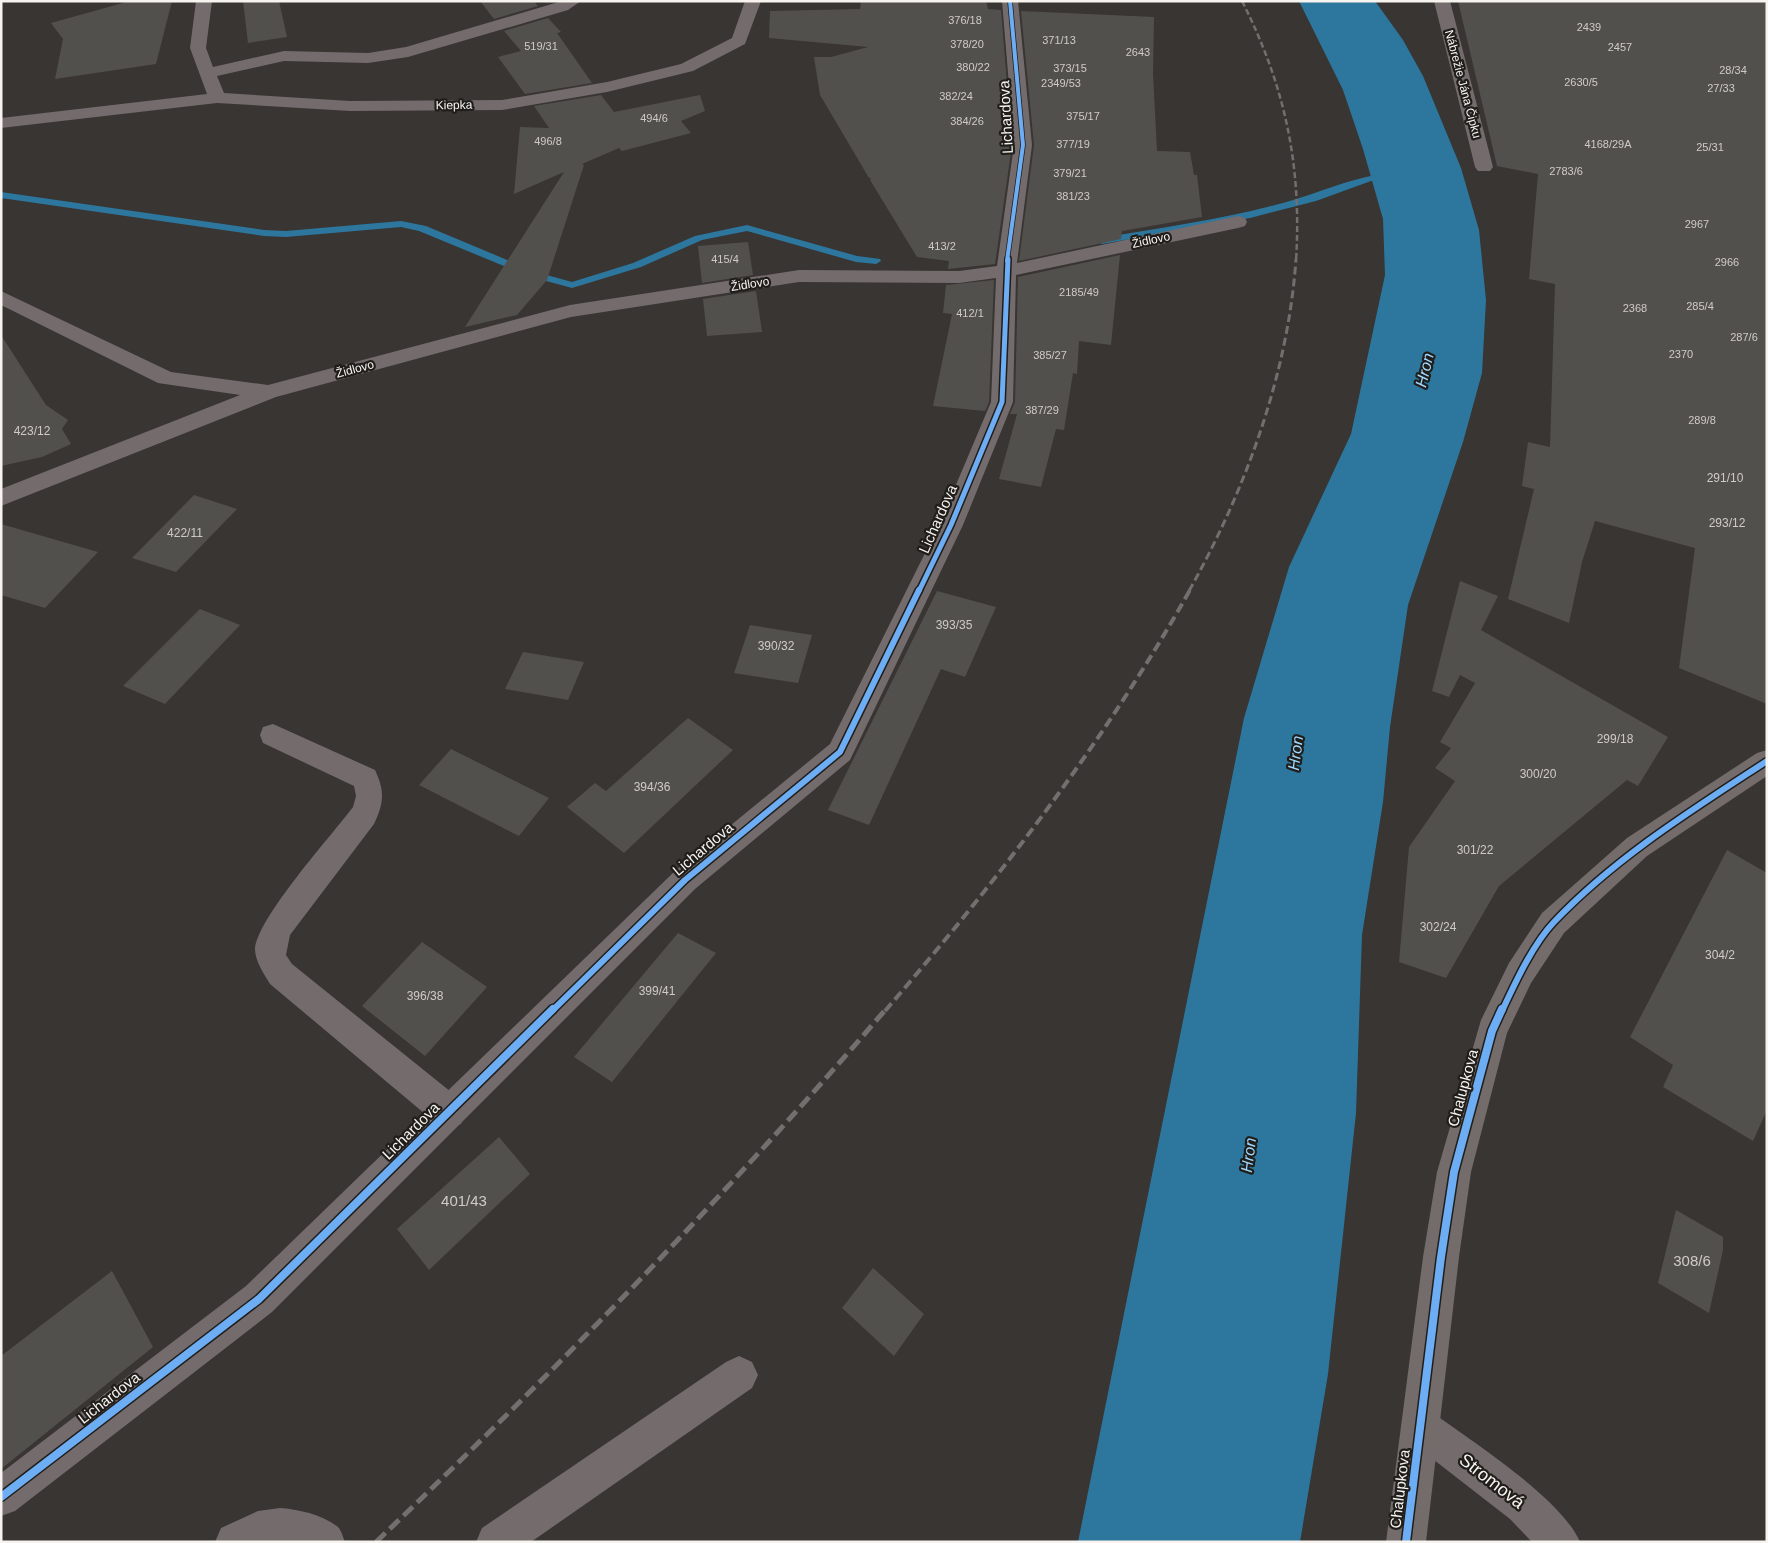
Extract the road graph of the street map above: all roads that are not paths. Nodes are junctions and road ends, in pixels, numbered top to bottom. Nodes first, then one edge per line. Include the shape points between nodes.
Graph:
1 (204, 1) edge
2 (574, 1) edge
3 (753, 1) edge
4 (1010, 1) edge
5 (1442, 1) edge
6 (208, 73) junction
7 (217, 98) junction
8 (1, 123) edge
9 (1484, 168) dead end
10 (1238, 222) dead end
11 (1006, 271) junction
12 (1, 297) edge
13 (269, 392) junction
14 (3, 499) edge
15 (273, 735) dead end
16 (1767, 761) edge
17 (449, 1112) junction
18 (739, 1375) dead end
19 (1420, 1426) junction
20 (1, 1497) edge
21 (234, 1542) edge
22 (325, 1542) edge
23 (496, 1542) edge
24 (1406, 1542) edge
25 (1560, 1542) edge

1 - 6 street via 198,48
2 - 6 street via 563,7 408,52 368,58 284,56
3 - 7 street, Kiepka via 738,41 687,68 607,87 502,104 350,106
4 - 11 street, Lichardova via 1023,145
5 - 9 street, Nábrežie Jána Čipku
6 - 7 street
7 - 8 street, Kiepka
10 - 11 street, Židlovo
11 - 13 street, Židlovo via 959,277 799,276 570,311
11 - 17 street, Lichardova via 1002,402 951,525 840,752 685,880
12 - 13 street, Židlovo via 166,378
13 - 14 street, Židlovo
15 - 17 street via 366,778 371,800 364,815 278,926 269,947 270,957 281,974
16 - 19 main road, Chalupkova via 1636,847 1553,924 1520,973 1492,1031 1454,1172
17 - 20 street, Lichardova via 259,1299
18 - 23 street
19 - 24 main road, Chalupkova
19 - 25 street, Stromová via 1524,1505
21 - 22 street via 258,1529 294,1527

